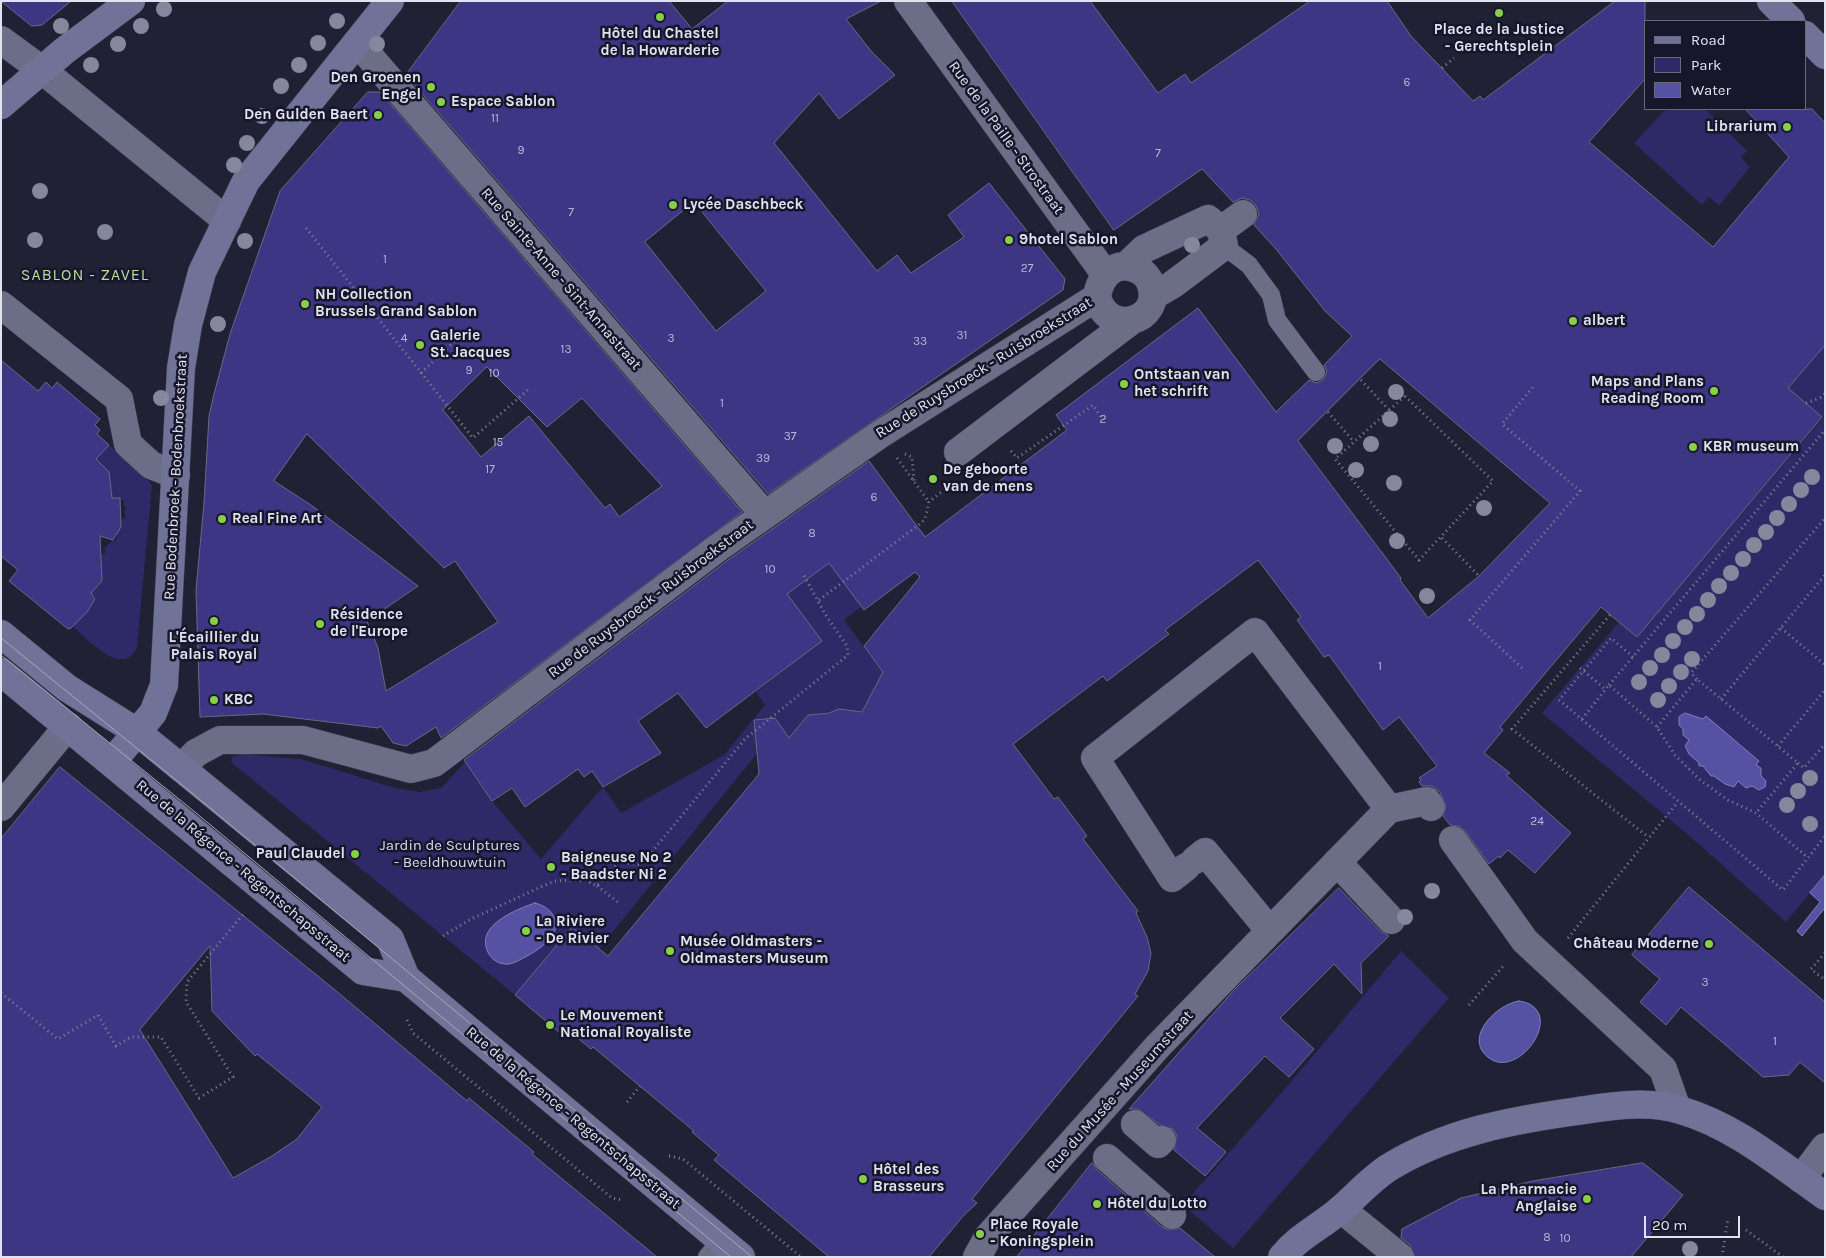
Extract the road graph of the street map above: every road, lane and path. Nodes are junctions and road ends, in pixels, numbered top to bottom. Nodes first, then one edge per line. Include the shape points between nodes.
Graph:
1 (131, 1) edge
2 (390, 1) edge
3 (908, 1) edge
4 (1771, 1) edge
5 (1790, 20) edge
6 (1806, 36) edge
7 (1, 40) edge
8 (357, 42) junction
9 (1825, 55) edge
10 (1454, 58) dead end
11 (1442, 68) dead end
12 (42, 70) junction
13 (1, 105) edge
14 (1243, 214) dead end
15 (227, 221) junction
16 (306, 228) dead end
17 (1222, 238) junction
18 (1109, 279) junction
19 (1152, 296) junction
20 (1, 305) edge
21 (1131, 321) junction
22 (471, 326) dead end
23 (1316, 372) dead end
24 (421, 373) junction
25 (1361, 380) dead end
26 (1534, 386) dead end
27 (530, 388) dead end
28 (1825, 393) edge
29 (1806, 403) dead end
30 (1389, 410) junction
31 (1328, 412) dead end
32 (1104, 420) dead end
33 (1825, 430) edge
34 (1354, 442) junction
35 (958, 452) dead end
36 (1025, 452) dead end
37 (894, 454) dead end
38 (908, 455) dead end
39 (176, 475) junction
40 (914, 482) junction
41 (952, 484) dead end
42 (929, 502) junction
43 (765, 515) junction
44 (1825, 518) edge
45 (1442, 538) junction
46 (803, 574) dead end
47 (1825, 575) edge
48 (1479, 576) dead end
49 (819, 600) junction
50 (1610, 615) dead end
51 (1780, 628) junction
52 (1, 634) edge
53 (1633, 657) junction
54 (1825, 665) edge
55 (1522, 668) dead end
56 (1582, 669) junction
57 (1, 672) edge
58 (1697, 679) junction
59 (1608, 686) junction
60 (1605, 689) junction
61 (1825, 690) edge
62 (1721, 699) junction
63 (1582, 720) junction
64 (68, 726) junction
65 (1657, 727) junction
66 (137, 732) junction
67 (1825, 744) edge
68 (1778, 746) junction
69 (112, 762) junction
70 (1798, 763) junction
71 (181, 768) junction
72 (1677, 803) junction
73 (1, 807) edge
74 (1389, 809) junction
75 (1756, 813) junction
76 (1825, 836) edge
77 (1648, 837) junction
78 (1807, 857) junction
79 (1337, 862) junction
80 (597, 886) junction
81 (618, 902) dead end
82 (249, 907) dead end
83 (1586, 915) dead end
84 (1391, 920) dead end
85 (1270, 931) junction
86 (442, 936) dead end
87 (1825, 953) edge
88 (1509, 960) dead end
89 (406, 978) junction
90 (1825, 980) edge
91 (1, 993) edge
92 (1469, 1005) dead end
93 (640, 1086) dead end
94 (627, 1102) dead end
95 (1677, 1109) junction
96 (1123, 1114) junction
97 (1079, 1134) junction
98 (1162, 1140) dead end
99 (1825, 1147) edge
100 (1801, 1179) junction
101 (1825, 1196) edge
102 (1341, 1209) junction
103 (1172, 1214) dead end
104 (1728, 1218) dead end
105 (1746, 1230) dead end
106 (723, 1251) edge
107 (977, 1257) edge
108 (1282, 1257) edge
109 (1400, 1257) edge
110 (1722, 1257) edge
111 (1783, 1257) edge

1 - 12 street
2 - 8 street, Rue Bodenbroek - Bodenbroekstraat
3 - 18 street, Rue de la Paille - Strostraat
4 - 5 street
6 - 9 street
7 - 12 street
8 - 15 street, Rue Bodenbroek - Bodenbroekstraat via 246,181
8 - 43 street, Rue Sainte-Anne - Sint-Annastraat
10 - 11 path
12 - 13 street
12 - 15 street
14 - 17 street
15 - 39 street, Rue Bodenbroek - Bodenbroekstraat via 202,272 188,325 181,368
16 - 24 path
17 - 18 street, Rue de Ruysbroeck - Ruisbroekstraat via 1208,219 1144,249
17 - 19 street via 1172,286
17 - 23 lane via 1249,265 1271,295 1277,320
18 - 19 street via 1144,274 1152,288
18 - 21 street, Rue de Ruysbroeck - Ruisbroekstraat via 1105,313 1113,319
18 - 43 street, Rue de Ruysbroeck - Ruisbroekstraat
19 - 21 street via 1146,312
20 - 39 street via 119,399 128,444 151,465
21 - 35 street
22 - 24 path
24 - 27 path via 473,438
25 - 30 path
26 - 55 path via 1502,424 1580,491 1470,620
28 - 29 path
30 - 34 path
30 - 45 path via 1405,396 1493,481
31 - 34 path
32 - 36 path via 1093,405
33 - 53 path
34 - 45 path via 1336,459 1419,560
37 - 40 path
38 - 40 path via 912,457
39 - 66 street, Rue Bodenbroek - Bodenbroekstraat via 164,685 153,713
40 - 42 path
41 - 42 path
42 - 49 path via 925,519
43 - 71 street, Rue de Ruysbroeck - Ruisbroekstraat via 434,763 411,769 303,740 220,740 196,753
44 - 58 path via 1691,673
45 - 48 path
46 - 49 path
47 - 51 path
49 - 80 path via 847,646 848,655 745,739 641,865 619,862
50 - 77 path via 1512,729
51 - 54 path
51 - 62 path
52 - 66 street, Rue de la Régence - Regentschapsstraat via 67,688
53 - 56 path via 1611,638
53 - 59 path
56 - 60 path
56 - 63 path via 1558,698
57 - 64 street, Rue de la Régence - Regentschapsstraat
58 - 62 path
58 - 65 path
59 - 60 path
59 - 65 path
60 - 63 path
61 - 68 path
62 - 68 path
63 - 72 path
64 - 69 street, Rue de la Régence - Regentschapsstraat
64 - 73 street
65 - 75 path via 1675,755 1700,780 1728,800
66 - 69 street
66 - 71 street, Rue de la Régence - Regentschapsstraat
67 - 70 path via 1804,768
68 - 70 path
69 - 89 street, Rue de la Régence - Regentschapsstraat via 363,971
70 - 75 path
71 - 89 street, Rue de la Régence - Regentschapsstraat via 390,938
72 - 77 path
72 - 78 path via 1783,890
74 - 79 street, Rue du Musée - Museumstraat
74 - 85 street via 1255,632 1095,758 1172,878 1205,852
74 - 95 street via 1440,820 1525,941 1663,1069
75 - 78 path
76 - 78 path
77 - 83 path
79 - 84 street
79 - 85 street, Rue du Musée - Museumstraat
80 - 81 path
80 - 86 path via 585,880 554,881 479,915
82 - 91 path via 187,982 186,1002 233,1077 199,1098 161,1037 131,1037 116,1046 98,1015 58,1040
85 - 96 street, Rue du Musée - Museumstraat via 1158,1046
87 - 90 path via 1811,969
88 - 92 path
89 - 106 street, Rue de la Régence - Regentschapsstraat
93 - 94 path
95 - 100 street via 1729,1129
95 - 102 street via 1640,1105 1601,1108 1535,1117 1474,1132 1423,1150 1388,1168
96 - 97 street, Rue du Musée - Museumstraat
96 - 98 street via 1158,1144
97 - 103 street
97 - 107 street, Rue du Musée - Museumstraat via 988,1237
99 - 100 street
100 - 101 street
102 - 108 street via 1302,1236
102 - 109 street
104 - 110 path
105 - 111 path

